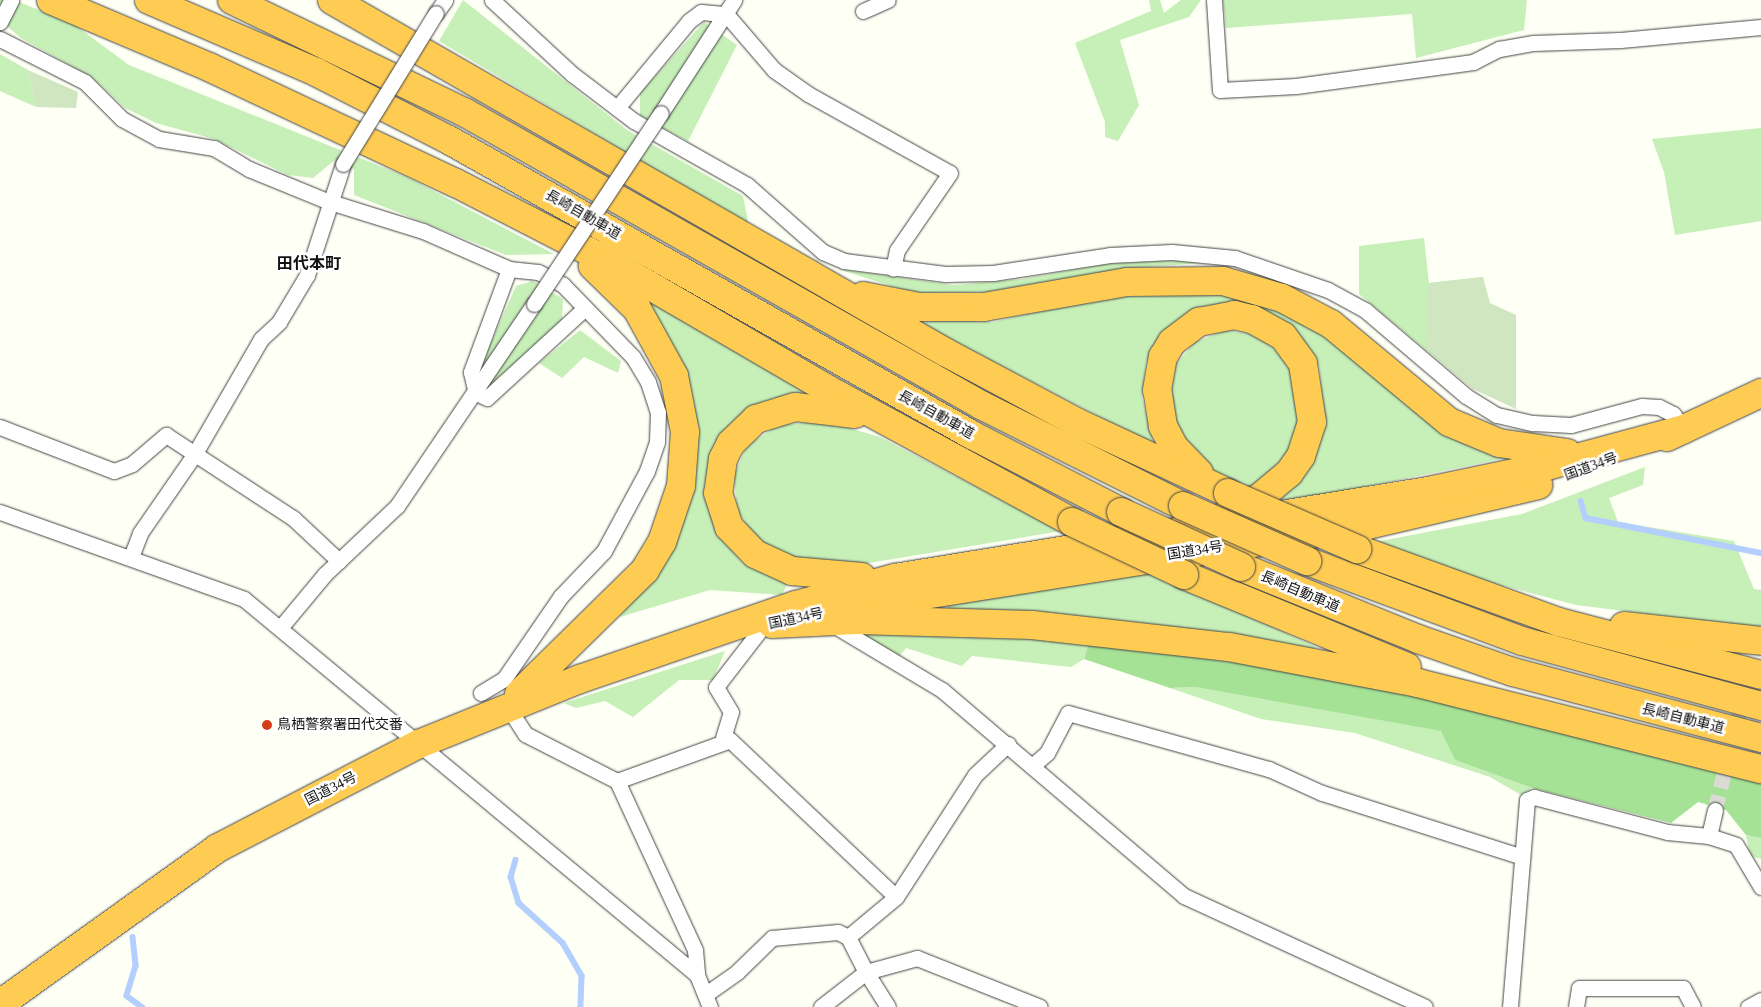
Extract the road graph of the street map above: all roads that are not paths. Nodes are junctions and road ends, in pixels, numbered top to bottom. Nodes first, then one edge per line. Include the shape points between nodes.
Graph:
1 (11, 0) edge
2 (51, 0) edge
3 (150, 0) edge
4 (232, 0) edge
5 (332, 0) edge
6 (445, 0) edge
7 (492, 0) edge
8 (734, 0) edge
9 (888, 0) edge
10 (1214, 0) edge
11 (863, 11) dead end
12 (726, 14) junction
13 (0, 22) edge
14 (1761, 27) edge
15 (0, 39) edge
16 (617, 108) junction
17 (327, 201) junction
18 (522, 218) junction
19 (509, 269) junction
20 (893, 269) junction
21 (815, 278) junction
22 (585, 308) junction
23 (1761, 392) edge
24 (476, 393) junction
25 (0, 427) edge
26 (1684, 430) junction
27 (923, 443) junction
28 (1617, 448) junction
29 (194, 455) junction
30 (1228, 493) junction
31 (0, 512) edge
32 (1076, 534) junction
33 (131, 557) junction
34 (339, 561) junction
35 (970, 563) junction
36 (1481, 597) junction
37 (827, 622) junction
38 (768, 624) junction
39 (280, 628) junction
40 (698, 640) junction
41 (1761, 641) edge
42 (1761, 675) edge
43 (495, 703) junction
44 (1514, 705) junction
45 (1761, 706) edge
46 (723, 738) junction
47 (1761, 738) edge
48 (419, 744) junction
49 (1008, 744) junction
50 (1032, 766) junction
51 (1761, 769) edge
52 (617, 781) junction
53 (1715, 810) tunnel mouth
54 (1708, 836) junction
55 (1522, 857) junction
56 (1761, 887) edge
57 (896, 897) junction
58 (848, 937) junction
59 (866, 972) junction
60 (697, 976) junction
61 (708, 1000) edge
62 (1761, 1000) edge
63 (0, 1004) edge
64 (821, 1007) edge
65 (888, 1007) edge
66 (1040, 1007) edge
67 (1425, 1007) edge
68 (1510, 1007) edge
69 (1576, 1007) edge
70 (1693, 1007) edge
71 (1748, 1007) edge

1 - 13 street
2 - 18 highway via 327,120
3 - 47 highway, 長崎自動車道, bridge via 307,68 406,117 972,436 1121,512 1242,567 1418,639 1513,672
4 - 45 highway, bridge via 464,112 981,405 1182,506 1307,561 1522,641
5 - 21 highway
6 - 17 street, bridge via 342,164
7 - 16 street via 572,74
8 - 12 street
9 - 11 street
10 - 14 street via 1220,90 1296,86 1473,62 1499,49 1534,42 1620,40
12 - 16 street via 701,12 689,21
12 - 20 street via 774,70 801,89 950,173 897,250
12 - 24 street, bridge
15 - 17 street via 85,82 122,119 159,138 214,148 250,169
16 - 20 street via 747,185 823,252 844,261
17 - 19 street via 423,231
17 - 29 street via 307,275 279,322 261,339
18 - 27 highway via 604,259
18 - 43 highway via 616,285 652,330 674,376 681,404 685,460 674,514 645,570 542,675
19 - 22 street via 538,272 562,285
19 - 24 street via 472,372
20 - 26 street via 993,273 1110,254 1172,252 1235,258 1320,286 1365,310 1466,396 1497,414 1533,424 1571,425 1642,406 1659,407 1673,414
21 - 28 highway via 888,302 950,308 1017,304 1142,280 1223,282 1282,298 1330,324 1430,408 1472,433 1547,452
21 - 30 highway via 1076,422
22 - 24 street via 487,398
22 - 43 street via 633,357 648,382 658,412 657,442 647,471 604,551 561,596 504,680
23 - 26 highway, 国道34号
24 - 34 street via 397,506
25 - 29 street via 114,471 132,464 166,434
26 - 28 highway, 国道34号
26 - 38 highway, 国道34号 via 1556,479 1421,515 922,593
27 - 32 highway
27 - 35 highway via 840,409 775,411 743,430 727,451 719,475 721,511 729,527 755,554 792,571 864,577
28 - 32 highway, 国道34号 via 1366,502
29 - 33 street via 140,533
29 - 34 street via 293,518
30 - 32 highway via 1192,468 1174,447 1164,426 1157,390 1163,357 1185,330 1215,317 1234,315 1268,325 1283,336 1304,364 1312,422 1302,456 1289,473 1259,498
30 - 36 highway, bridge via 1357,549
31 - 33 street
32 - 35 highway, 国道34号
32 - 44 highway, bridge via 1415,670
33 - 39 street via 244,599
34 - 39 street
35 - 40 highway, 国道34号 via 843,591
36 - 41 highway via 1606,624
36 - 42 highway via 1639,644
37 - 38 highway
37 - 44 highway via 947,622 1122,634 1335,665
37 - 49 street via 942,690
38 - 40 highway, 国道34号
38 - 46 street via 716,687 731,712
39 - 48 street
40 - 43 highway, 国道34号
43 - 48 highway, 国道34号
43 - 52 street via 525,734
44 - 51 highway
46 - 52 street
46 - 57 street via 758,764
48 - 60 street
48 - 63 highway, 国道34号 via 218,848
49 - 50 street
49 - 57 street via 975,775
50 - 55 street via 1047,753 1068,713 1269,770 1322,793
50 - 67 street via 1184,896
52 - 60 street via 695,950
53 - 54 street
54 - 55 street via 1667,832 1534,797 1527,800
54 - 56 street via 1736,845
55 - 68 street
57 - 58 street
58 - 59 street
58 - 61 street via 838,932 781,934
59 - 64 street
59 - 65 street
59 - 66 street via 917,958
60 - 61 street
62 - 71 street
69 - 70 street via 1579,988 1683,988

